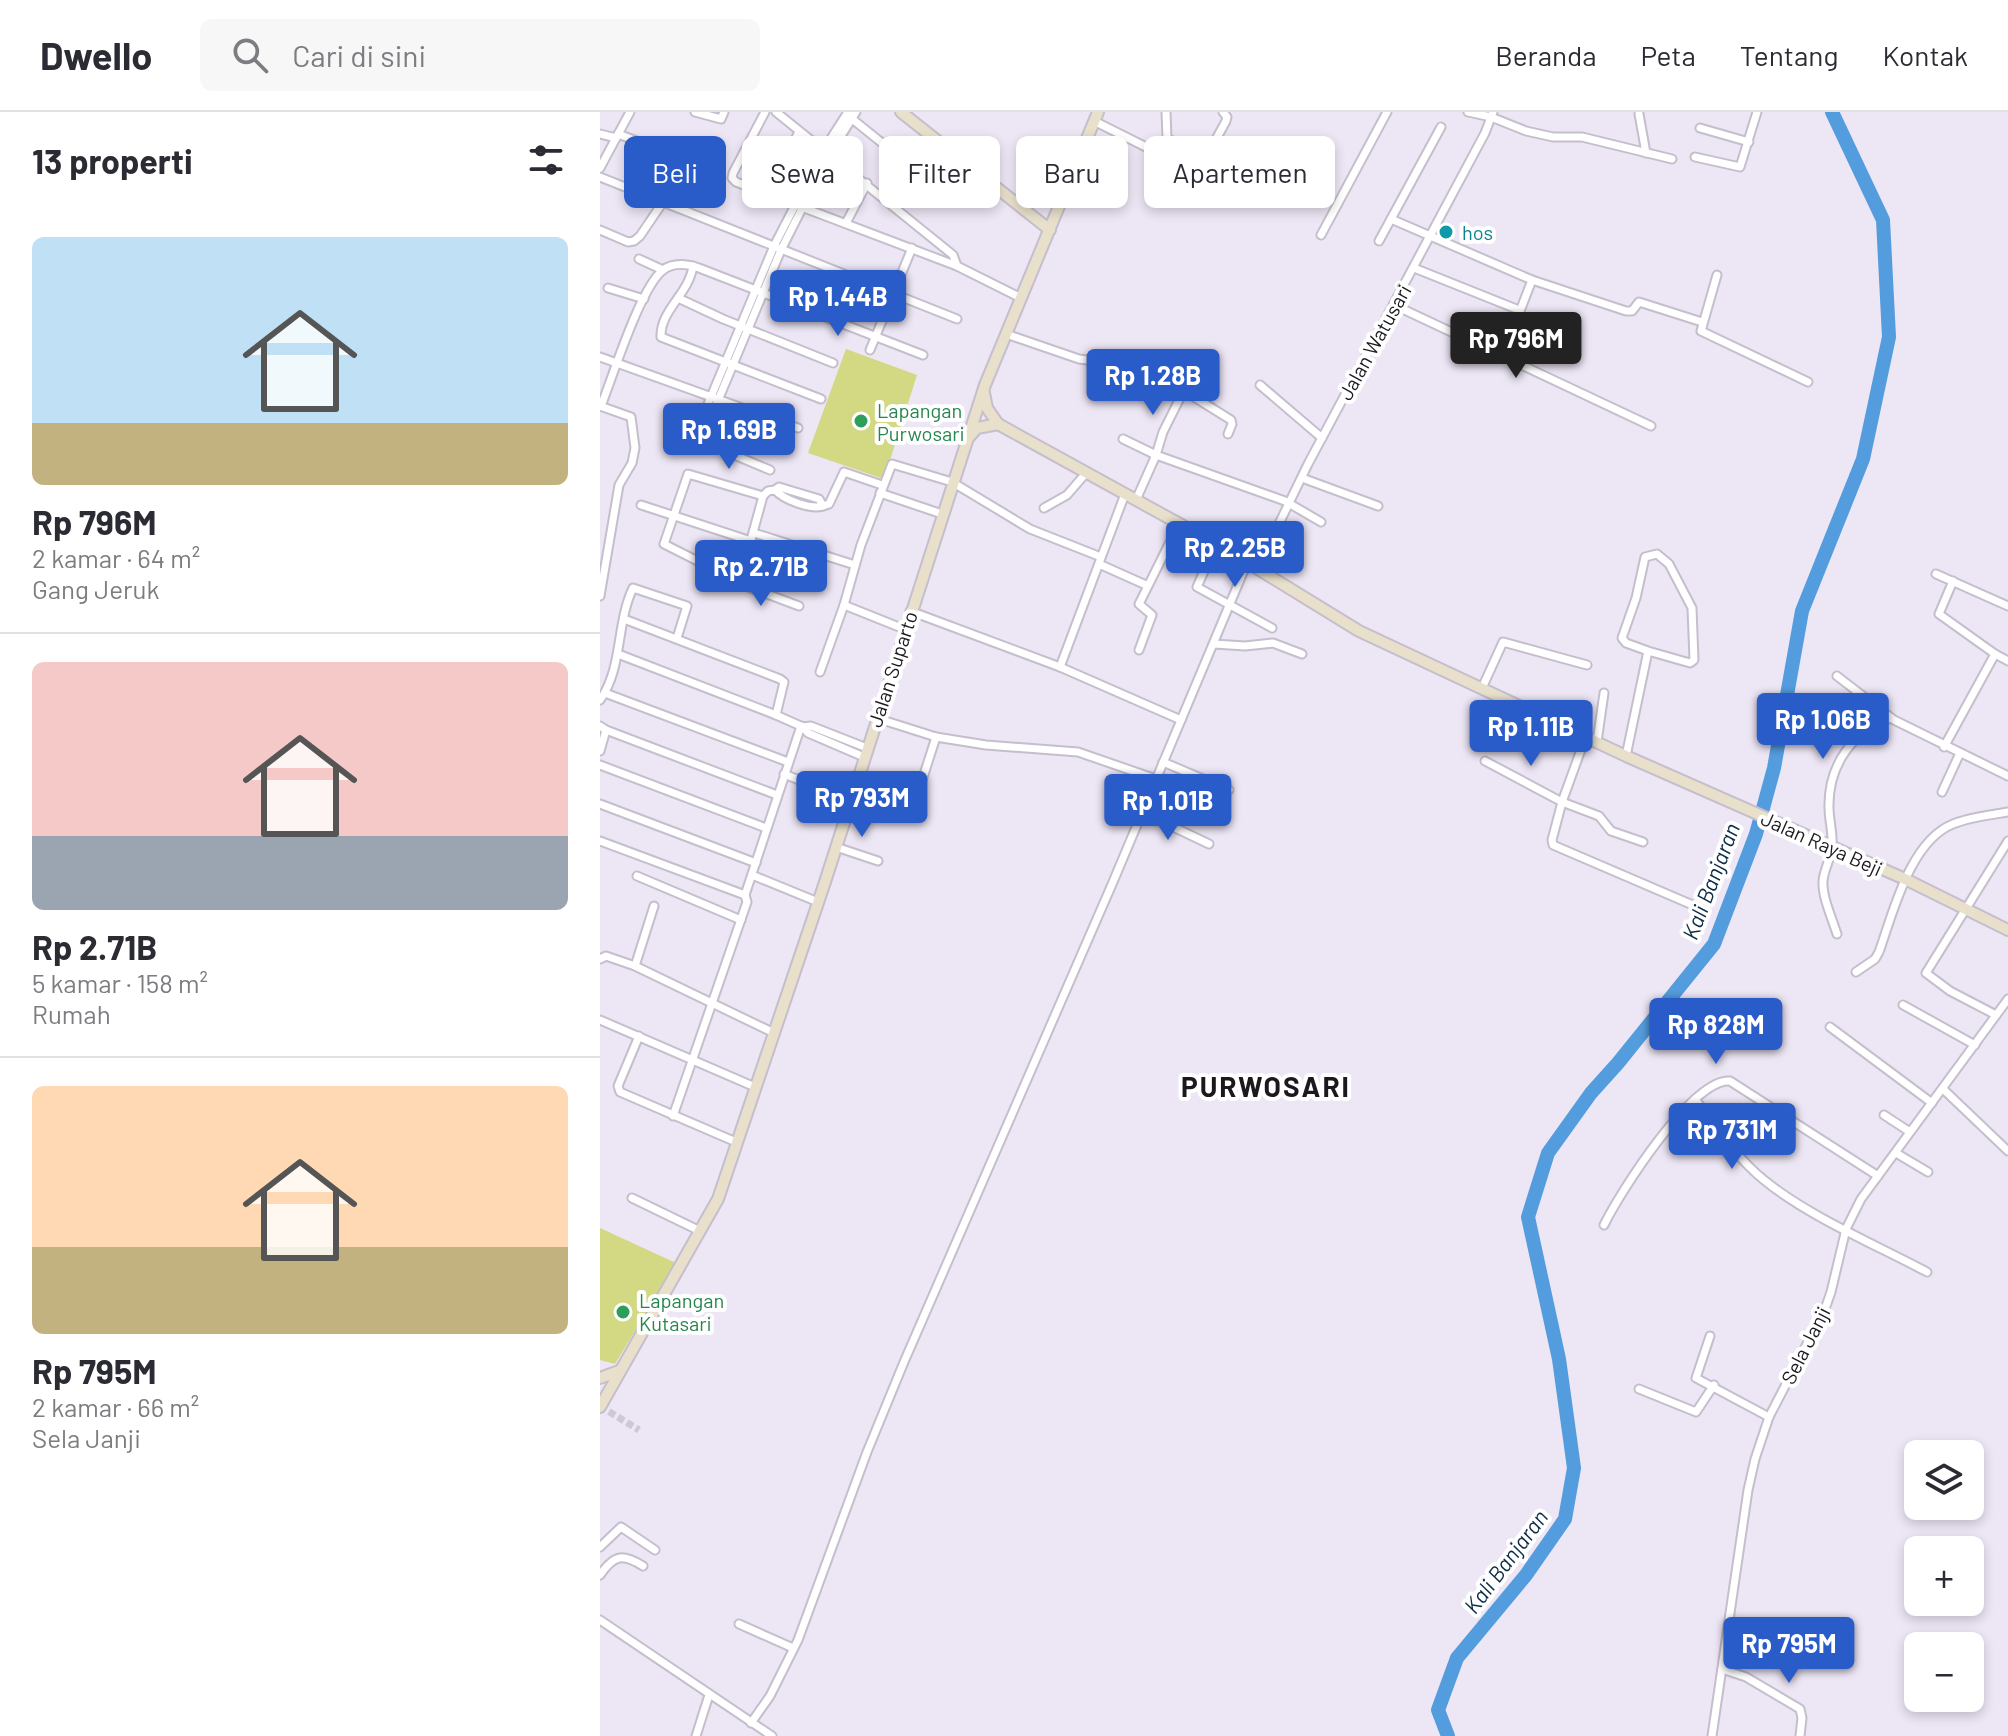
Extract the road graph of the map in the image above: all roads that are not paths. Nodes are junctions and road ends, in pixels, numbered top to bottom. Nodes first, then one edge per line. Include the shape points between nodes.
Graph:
1 (630, 112) edge
2 (697, 112) edge
3 (724, 112) edge
4 (765, 112) edge
5 (776, 112) edge
6 (901, 112) edge
7 (1166, 112) edge
8 (1223, 112) edge
9 (1387, 112) edge
10 (1468, 112) edge
11 (1757, 112) edge
12 (849, 114) edge
13 (1492, 114) edge
14 (1639, 114) dead end
15 (1096, 116) edge
16 (1441, 127) dead end
17 (1700, 128) dead end
18 (799, 132) junction
19 (600, 134) edge
20 (617, 136) junction
21 (753, 136) edge
22 (797, 136) edge
23 (804, 136) edge
24 (836, 136) edge
25 (624, 139) edge
26 (879, 140) edge
27 (1749, 142) junction
28 (1144, 144) edge
29 (1646, 153) junction
30 (1695, 157) dead end
31 (742, 158) edge
32 (1672, 159) dead end
33 (600, 168) edge
34 (600, 177) edge
35 (863, 180) edge
36 (742, 182) edge
37 (867, 183) junction
38 (624, 187) edge
39 (659, 208) edge
40 (678, 208) edge
41 (797, 208) edge
42 (807, 208) edge
43 (1391, 219) junction
44 (846, 223) junction
45 (600, 230) edge
46 (1050, 230) junction
47 (1321, 235) dead end
48 (1430, 238) junction
49 (1379, 241) dead end
50 (777, 248) junction
51 (912, 248) junction
52 (639, 259) dead end
53 (693, 266) junction
54 (957, 266) junction
55 (1414, 268) junction
56 (663, 270) junction
57 (1717, 275) dead end
58 (1532, 280) junction
59 (608, 288) dead end
60 (759, 291) junction
61 (893, 294) junction
62 (678, 298) junction
63 (1021, 298) junction
64 (644, 299) junction
65 (1394, 305) junction
66 (1519, 310) junction
67 (957, 319) dead end
68 (1702, 322) junction
69 (1515, 324) dead end
70 (745, 327) junction
71 (1006, 334) junction
72 (876, 336) junction
73 (870, 350) dead end
74 (923, 355) dead end
75 (600, 357) edge
76 (619, 362) junction
77 (833, 363) dead end
78 (730, 364) junction
79 (1808, 382) dead end
80 (985, 385) junction
81 (1260, 385) dead end
82 (1183, 392) junction
83 (716, 397) junction
84 (821, 399) dead end
85 (600, 406) edge
86 (998, 424) junction
87 (1651, 426) dead end
88 (798, 428) dead end
89 (1228, 434) dead end
90 (1322, 438) junction
91 (1123, 439) dead end
92 (965, 441) junction
93 (1156, 455) junction
94 (770, 470) dead end
95 (1087, 472) junction
96 (1302, 478) junction
97 (952, 482) junction
98 (881, 489) junction
99 (763, 496) junction
100 (1130, 497) junction
101 (1288, 504) junction
102 (641, 505) dead end
103 (1378, 506) dead end
104 (1044, 508) dead end
105 (942, 514) junction
106 (673, 515) junction
107 (1321, 522) dead end
108 (1179, 524) junction
109 (600, 532) edge
110 (610, 534) junction
111 (752, 537) junction
112 (1216, 544) junction
113 (1100, 560) junction
114 (1247, 563) junction
115 (855, 565) junction
116 (1257, 569) junction
117 (1936, 574) dead end
118 (740, 580) junction
119 (1953, 581) junction
120 (1146, 585) junction
121 (600, 596) edge
122 (1231, 604) junction
123 (844, 605) junction
124 (799, 606) dead end
125 (2008, 606) edge
126 (910, 611) junction
127 (624, 619) junction
128 (1272, 628) dead end
129 (904, 629) junction
130 (677, 638) junction
131 (1214, 644) junction
132 (1139, 650) dead end
133 (1648, 651) junction
134 (618, 654) junction
135 (1302, 654) dead end
136 (1995, 654) junction
137 (2008, 661) edge
138 (1587, 665) dead end
139 (1060, 667) junction
140 (820, 672) dead end
141 (1837, 676) dead end
142 (1482, 688) junction
143 (1604, 693) dead end
144 (602, 697) edge
145 (776, 715) junction
146 (876, 718) junction
147 (1891, 718) junction
148 (1181, 720) junction
149 (802, 726) junction
150 (603, 728) edge
151 (936, 737) junction
152 (1591, 739) junction
153 (1944, 747) junction
154 (600, 751) edge
155 (866, 753) junction
156 (1960, 753) junction
157 (1626, 756) junction
158 (1485, 761) dead end
159 (788, 762) junction
160 (1163, 762) junction
161 (600, 765) edge
162 (784, 774) junction
163 (2008, 776) edge
164 (1156, 779) junction
165 (819, 788) dead end
166 (854, 789) junction
167 (1229, 790) dead end
168 (1942, 792) dead end
169 (777, 795) junction
170 (1562, 802) junction
171 (600, 804) edge
172 (1142, 812) junction
173 (2008, 812) edge
174 (766, 828) junction
175 (600, 841) edge
176 (2008, 841) edge
177 (1643, 842) dead end
178 (1209, 844) dead end
179 (836, 847) junction
180 (1833, 848) junction
181 (878, 861) dead end
182 (756, 863) junction
183 (752, 875) junction
184 (637, 876) dead end
185 (1905, 879) junction
186 (745, 895) junction
187 (818, 902) junction
188 (654, 906) dead end
189 (1695, 906) dead end
190 (1965, 908) junction
191 (741, 920) junction
192 (2008, 930) edge
193 (1837, 934) dead end
194 (600, 959) edge
195 (635, 966) junction
196 (1856, 972) dead end
197 (2008, 999) edge
198 (712, 1002) junction
199 (1903, 1005) dead end
200 (1996, 1015) junction
201 (600, 1020) edge
202 (1830, 1027) dead end
203 (774, 1033) junction
204 (639, 1036) junction
205 (1975, 1045) junction
206 (694, 1061) junction
207 (755, 1087) junction
208 (1943, 1089) junction
209 (1695, 1099) junction
210 (1932, 1103) junction
211 (1884, 1115) dead end
212 (673, 1116) junction
213 (1910, 1132) junction
214 (736, 1142) junction
215 (2008, 1151) edge
216 (1896, 1153) junction
217 (1928, 1172) dead end
218 (1878, 1176) junction
219 (632, 1198) dead end
220 (1604, 1225) dead end
221 (1846, 1229) junction
222 (700, 1231) junction
223 (1927, 1272) dead end
224 (1710, 1336) dead end
225 (619, 1371) junction
226 (600, 1378) edge
227 (1714, 1385) junction
228 (1639, 1389) dead end
229 (600, 1406) edge
230 (1769, 1417) junction
231 (600, 1547) edge
232 (655, 1550) dead end
233 (643, 1566) dead end
234 (600, 1575) edge
235 (600, 1620) edge
236 (739, 1624) dead end
237 (793, 1648) junction
238 (1722, 1669) junction
239 (709, 1695) junction
240 (751, 1723) junction
241 (696, 1736) edge
242 (772, 1736) edge
243 (1712, 1736) edge
244 (1800, 1736) edge

1 - 20 street
2 - 3 street via 715,120
4 - 21 street
5 - 18 street
6 - 46 street
7 - 8 street via 1167,138 1201,158 1226,121
9 - 47 street
10 - 13 street
11 - 27 street
12 - 24 street
12 - 26 street
13 - 29 street via 1526,131 1582,137
13 - 48 street, Jalan Watusari
14 - 29 street
15 - 28 street
15 - 46 street, Jalan Suparto
16 - 43 street
17 - 27 street
18 - 22 street
18 - 23 street
19 - 20 street
20 - 25 street
20 - 33 street
27 - 30 street via 1740,167
29 - 32 street
31 - 36 street via 732,178
34 - 38 street
35 - 37 street
37 - 44 street
37 - 54 street via 953,255
39 - 45 street via 634,241
40 - 50 street
41 - 50 street
42 - 44 street
43 - 48 street
43 - 49 street
44 - 51 street
46 - 63 street, Jalan Suparto
48 - 55 street, Jalan Watusari
48 - 58 street
50 - 60 street
50 - 61 street
51 - 54 street
51 - 61 street
52 - 56 street
53 - 56 street
53 - 60 street
53 - 62 street via 690,283
54 - 63 street
55 - 65 street, Jalan Watusari
55 - 66 street
56 - 64 street
57 - 68 street
58 - 66 street
58 - 68 street via 1631,312 1639,302
59 - 64 street
60 - 70 street
60 - 72 street
61 - 67 street
61 - 72 street
62 - 70 street
62 - 78 street via 661,337
63 - 71 street, Jalan Suparto
64 - 76 street
65 - 87 street
65 - 90 street, Jalan Watusari
66 - 69 street
68 - 79 street via 1702,332
70 - 77 street
70 - 78 street
71 - 80 street, Jalan Suparto
71 - 82 street via 1079,359 1139,368
72 - 73 street
72 - 74 street
75 - 76 street
76 - 83 street
76 - 85 street
78 - 83 street
78 - 84 street
80 - 86 street via 987,408
80 - 92 street, Jalan Suparto
81 - 90 street
82 - 89 street via 1231,420
82 - 93 street
83 - 88 street
83 - 94 street via 701,441
85 - 110 street via 629,415 634,433 632,463 619,485
86 - 92 street via 977,428
86 - 95 street, Jalan Raya Beji
90 - 96 street, Jalan Watusari
91 - 93 street
92 - 97 street, Jalan Suparto
93 - 100 street
93 - 101 street
95 - 100 street, Jalan Raya Beji
95 - 104 street via 1067,495
96 - 101 street, Jalan Watusari
96 - 103 street
97 - 98 street via 892,464
97 - 105 street, Jalan Suparto
97 - 113 street via 1030,529
98 - 99 street via 844,472 829,504 823,506 816,508 775,490
98 - 105 street
98 - 115 street
99 - 106 street via 691,473
99 - 111 street
100 - 108 street, Jalan Raya Beji
100 - 113 street
101 - 107 street
101 - 116 street, Jalan Watusari
102 - 106 street
105 - 126 street, Jalan Suparto
106 - 111 street
106 - 118 street via 665,546
108 - 112 street, Jalan Raya Beji
108 - 120 street
109 - 110 street
110 - 121 street
111 - 115 street
111 - 118 street
112 - 114 street, Jalan Raya Beji
112 - 122 street via 1197,587
113 - 120 street
113 - 139 street
114 - 116 street, Jalan Raya Beji
114 - 122 street
115 - 123 street
116 - 142 street, Jalan Raya Beji via 1359,631
117 - 119 street
118 - 124 street
119 - 125 street
119 - 136 street via 1939,614
120 - 132 street via 1139,604 1152,615
122 - 128 street
122 - 131 street
123 - 129 street
123 - 140 street
126 - 129 street, Jalan Suparto
126 - 139 street
127 - 130 street
127 - 130 street via 633,588 678,602 688,610
127 - 134 street
129 - 146 street, Jalan Suparto
130 - 145 street via 784,682
131 - 135 street via 1273,643
131 - 148 street
133 - 133 street via 1694,660 1692,608 1666,559 1657,554 1645,557 1642,564 1622,638
133 - 157 street
134 - 144 street
134 - 145 street
136 - 137 street
136 - 153 street
138 - 142 street via 1503,642
139 - 148 street
141 - 147 street
142 - 152 street, Jalan Raya Beji
143 - 152 street
144 - 159 street
145 - 149 street
146 - 151 street
146 - 155 street, Jalan Suparto
147 - 153 street
147 - 180 street via 1853,740 1838,767 1830,797
148 - 160 street
149 - 155 street via 808,733
149 - 159 street
150 - 154 street
150 - 169 street
151 - 164 street via 1066,749
151 - 166 street via 910,808
152 - 157 street, Jalan Raya Beji
152 - 170 street
153 - 156 street
155 - 166 street, Jalan Suparto
156 - 163 street
156 - 168 street
157 - 180 street, Jalan Raya Beji
158 - 170 street
159 - 162 street
160 - 164 street
160 - 167 street
161 - 174 street
162 - 165 street
162 - 169 street
164 - 172 street
166 - 179 street, Jalan Suparto
169 - 174 street
170 - 177 street via 1599,816 1609,830
170 - 189 street via 1553,845
171 - 182 street
172 - 178 street
172 - 237 street via 904,1362
173 - 185 street via 1942,829
174 - 182 street
175 - 186 street
176 - 190 street
179 - 181 street
179 - 187 street, Jalan Suparto
180 - 185 street, Jalan Raya Beji
180 - 193 street via 1823,882
182 - 183 street
183 - 186 street
183 - 187 street
184 - 191 street
185 - 190 street, Jalan Raya Beji
185 - 196 street via 1879,952
186 - 191 street
187 - 203 street, Jalan Suparto
188 - 195 street
190 - 192 street, Jalan Raya Beji
190 - 200 street via 1926,976
191 - 198 street
194 - 195 street via 606,956
195 - 198 street
197 - 200 street, Sela Janji
198 - 203 street
198 - 206 street
199 - 205 street
200 - 205 street, Sela Janji
201 - 204 street
202 - 210 street
203 - 207 street, Jalan Suparto
204 - 206 street
204 - 212 street via 618,1090
205 - 208 street, Sela Janji
206 - 207 street
206 - 212 street
207 - 214 street, Jalan Suparto
208 - 210 street, Sela Janji
208 - 215 street
209 - 218 street via 1722,1080 1730,1081
209 - 220 street via 1652,1148
209 - 221 street via 1766,1182
210 - 213 street, Sela Janji
211 - 213 street
212 - 214 street
213 - 216 street, Sela Janji
214 - 222 street, Jalan Suparto via 718,1199
216 - 217 street
216 - 218 street, Sela Janji
218 - 221 street, Sela Janji
219 - 222 street
221 - 223 street
221 - 230 street, Sela Janji via 1825,1309
222 - 225 street, Jalan Suparto
224 - 227 street via 1696,1378
225 - 226 street
225 - 229 street, Jalan Suparto
227 - 228 street via 1696,1412
227 - 230 street
230 - 238 street, Sela Janji via 1748,1490
231 - 232 street via 621,1527
233 - 234 street via 619,1558
235 - 239 street
236 - 237 street
237 - 240 street
238 - 243 street, Sela Janji
238 - 244 street via 1800,1709
239 - 240 street
239 - 241 street
240 - 242 street

